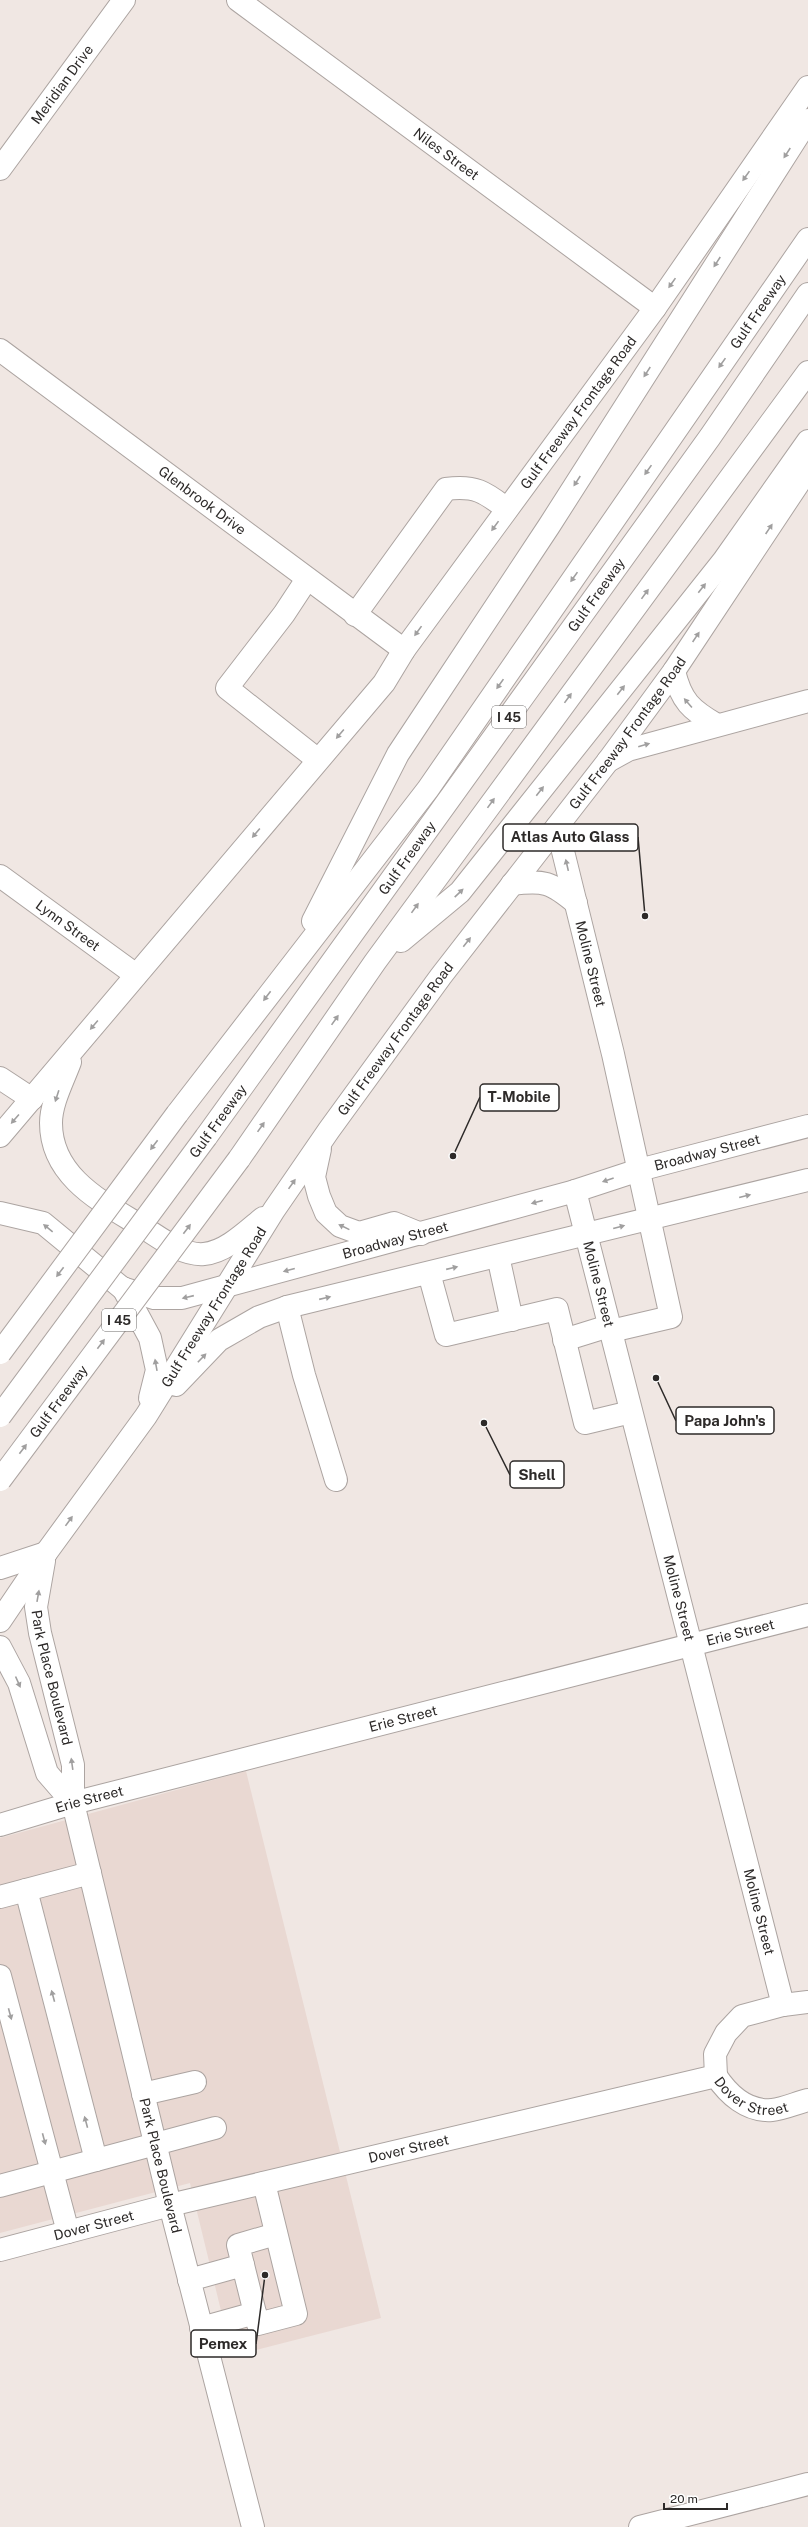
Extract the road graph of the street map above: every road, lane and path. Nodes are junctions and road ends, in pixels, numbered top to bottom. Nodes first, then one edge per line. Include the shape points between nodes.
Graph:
1 (124, 0) edge
2 (238, 0) edge
3 (808, 87) edge
4 (808, 120) edge
5 (0, 168) edge
6 (808, 239) edge
7 (808, 294) edge
8 (655, 308) junction
9 (0, 350) edge
10 (808, 372) edge
11 (808, 441) edge
12 (808, 469) edge
13 (508, 509) junction
14 (307, 579) junction
15 (355, 615) junction
16 (404, 650) junction
17 (674, 671) junction
18 (808, 701) edge
19 (717, 725) junction
20 (318, 760) junction
21 (608, 761) junction
22 (557, 827) junction
23 (0, 876) edge
24 (512, 884) junction
25 (576, 903) junction
26 (375, 962) junction
27 (290, 965) junction
28 (136, 975) junction
29 (76, 1046) junction
30 (0, 1078) edge
31 (32, 1099) junction
32 (808, 1126) edge
33 (0, 1136) edge
34 (321, 1142) junction
35 (638, 1170) junction
36 (808, 1180) edge
37 (575, 1191) junction
38 (274, 1210) junction
39 (0, 1213) edge
40 (649, 1218) junction
41 (421, 1234) junction
42 (586, 1236) junction
43 (498, 1256) junction
44 (429, 1273) junction
45 (226, 1287) junction
46 (122, 1288) junction
47 (287, 1307) junction
48 (512, 1320) junction
49 (610, 1329) junction
50 (564, 1340) junction
51 (0, 1353) edge
52 (631, 1412) junction
53 (0, 1416) edge
54 (146, 1416) junction
55 (0, 1480) edge
56 (336, 1480) dead end
57 (46, 1553) junction
58 (0, 1568) edge
59 (808, 1615) edge
60 (0, 1621) edge
61 (691, 1645) junction
62 (0, 1647) edge
63 (73, 1803) junction
64 (0, 1825) edge
65 (90, 1873) junction
66 (26, 1890) junction
67 (0, 1897) edge
68 (0, 1976) edge
69 (808, 2002) edge
70 (783, 2005) junction
71 (716, 2076) junction
72 (195, 2082) dead end
73 (143, 2094) junction
74 (808, 2102) edge
75 (215, 2128) dead end
76 (155, 2143) junction
77 (96, 2160) junction
78 (52, 2172) junction
79 (264, 2183) junction
80 (0, 2186) edge
81 (170, 2205) junction
82 (68, 2232) junction
83 (276, 2234) junction
84 (0, 2250) edge
85 (243, 2265) junction
86 (189, 2280) junction
87 (255, 2314) junction
88 (201, 2328) junction
89 (808, 2484) edge
90 (666, 2524) edge
91 (253, 2527) edge
92 (640, 2527) edge

1 - 5 main road, Meridian Drive
2 - 8 main road, Niles Street
3 -> 8 main road, Gulf Freeway Frontage Road
4 -> 27 main road via 549,526 398,754
6 -> 27 main road, Gulf Freeway / I 45 via 428,789
7 - 53 main road, Gulf Freeway / I 45, bridge via 710,437 206,1137
8 - 13 main road, Gulf Freeway Frontage Road
9 - 14 main road, Glenbrook Drive
26 -> 10 main road, Gulf Freeway / I 45
26 -> 11 main road via 460,892 724,560
17 -> 12 main road, Gulf Freeway Frontage Road
13 - 15 main road via 486,492 466,486 446,488
13 -> 16 main road, Gulf Freeway Frontage Road
14 - 15 main road, Glenbrook Drive
14 - 20 main road via 284,614 227,688
15 - 16 main road, Glenbrook Drive
16 -> 20 main road, Gulf Freeway Frontage Road via 384,683
19 -> 17 main road via 698,714 686,703 678,691
17 - 21 main road, Gulf Freeway Frontage Road
18 - 19 main road
21 -> 19 main road via 628,750
20 -> 28 main road, Gulf Freeway Frontage Road
21 - 22 main road, Gulf Freeway Frontage Road
22 - 24 main road, Gulf Freeway Frontage Road
25 -> 22 main road, Moline Street
23 - 28 main road, Lynn Street
24 - 25 main road via 534,881 546,883 558,888
34 -> 24 main road, Gulf Freeway Frontage Road via 441,976
25 - 35 main road, Moline Street
55 -> 26 main road, Gulf Freeway / I 45, bridge via 239,1159
27 -> 51 main road, Gulf Freeway / I 45, bridge
28 -> 29 main road, Gulf Freeway Frontage Road
29 - 31 main road, Gulf Freeway Frontage Road
29 -> 38 main road via 56,1099 51,1124 57,1150 70,1175 85,1191 176,1248 202,1254 230,1243
30 - 31 main road
31 -> 33 main road, Gulf Freeway Frontage Road
32 - 35 main road, Broadway Street
38 -> 34 main road, Gulf Freeway Frontage Road
41 -> 34 main road via 394,1224 359,1233 340,1226 326,1213 314,1177
35 -> 37 main road, Broadway Street
35 - 40 main road, Moline Street
40 -> 36 main road
37 -> 41 main road, Broadway Street
37 - 42 main road, Moline Street
38 - 45 main road, Gulf Freeway Frontage Road
46 -> 39 main road, Broadway Street via 43,1223
42 -> 40 main road
40 - 49 main road, Moline Street via 671,1316
41 -> 45 main road, Broadway Street
42 - 43 main road
42 - 49 main road, Moline Street
44 -> 43 main road
43 - 48 main road
47 -> 44 main road
44 - 48 main road via 446,1335
45 -> 46 main road, Broadway Street via 182,1298 154,1298
45 - 54 main road, Gulf Freeway Frontage Road
54 -> 46 main road via 157,1370 150,1338
54 -> 47 main road via 219,1340 259,1317
47 - 56 main road via 304,1375
48 - 50 main road via 557,1308
49 - 50 main road
49 - 52 main road, Moline Street
50 - 52 main road via 584,1423
52 - 61 main road, Moline Street
57 -> 54 main road, Gulf Freeway Frontage Road
57 - 58 main road
57 - 60 main road, Gulf Freeway Frontage Road
63 -> 57 main road, Park Place Boulevard via 73,1765 40,1633 36,1607
59 - 61 main road, Erie Street
61 - 63 main road, Erie Street
61 - 70 main road, Moline Street
62 -> 63 main road, Park Place Boulevard via 19,1683 47,1773
63 - 64 main road, Erie Street
63 - 65 main road, Park Place Boulevard
65 - 66 main road
65 - 73 main road, Park Place Boulevard
66 - 67 main road
77 -> 66 main road
68 -> 78 main road
69 - 70 main road
70 - 71 main road via 742,2016 726,2033 715,2054
71 - 74 main road, Dover Street via 728,2093 749,2106 771,2110
71 - 79 main road, Dover Street
72 - 73 main road
73 - 76 main road, Park Place Boulevard
75 - 76 main road
76 - 77 main road
76 - 81 main road, Park Place Boulevard
77 - 78 main road
78 - 80 main road
78 - 82 main road
79 - 81 main road, Dover Street
79 - 83 main road
81 - 82 main road, Dover Street
81 - 86 main road, Park Place Boulevard
82 - 84 main road, Dover Street
83 - 85 main road via 238,2245
83 - 87 main road via 296,2314 258,2324
85 - 86 main road
85 - 87 main road
86 - 88 main road, Park Place Boulevard
87 - 88 main road
88 - 91 main road, Park Place Boulevard
89 - 90 main road
90 - 92 main road

